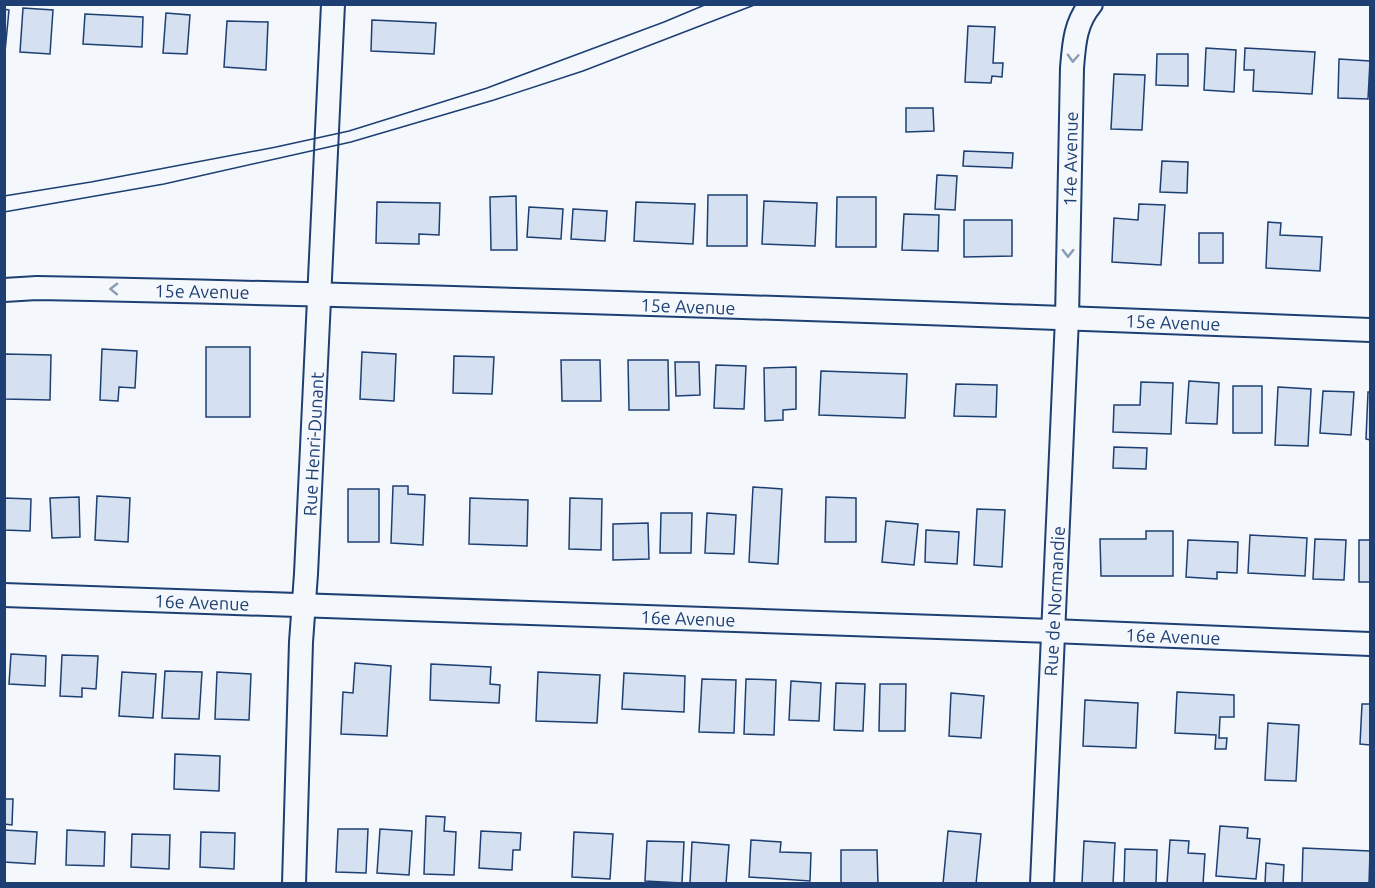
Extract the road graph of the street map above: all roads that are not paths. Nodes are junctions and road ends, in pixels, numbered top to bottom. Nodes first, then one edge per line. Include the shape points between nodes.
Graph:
1 (333, 4) edge
2 (1091, 4) edge
3 (4, 290) edge
4 (320, 294) junction
5 (1067, 318) junction
6 (1371, 330) edge
7 (4, 595) edge
8 (304, 605) junction
9 (1052, 632) junction
10 (1371, 644) edge
11 (294, 884) edge
12 (1042, 884) edge

1 - 4 street, Rue Henri-Dunant
2 -> 5 street, 14e Avenue via 1079,23 1074,46
4 -> 3 street, 15e Avenue
4 - 5 street, 15e Avenue
4 - 8 street, Rue Henri-Dunant
5 - 6 street, 15e Avenue
5 - 9 street, Rue de Normandie
7 - 8 street, 16e Avenue
8 - 9 street, 16e Avenue
8 - 11 street, Rue Henri-Dunant
9 - 10 street, 16e Avenue
9 - 12 street, Rue de Normandie

